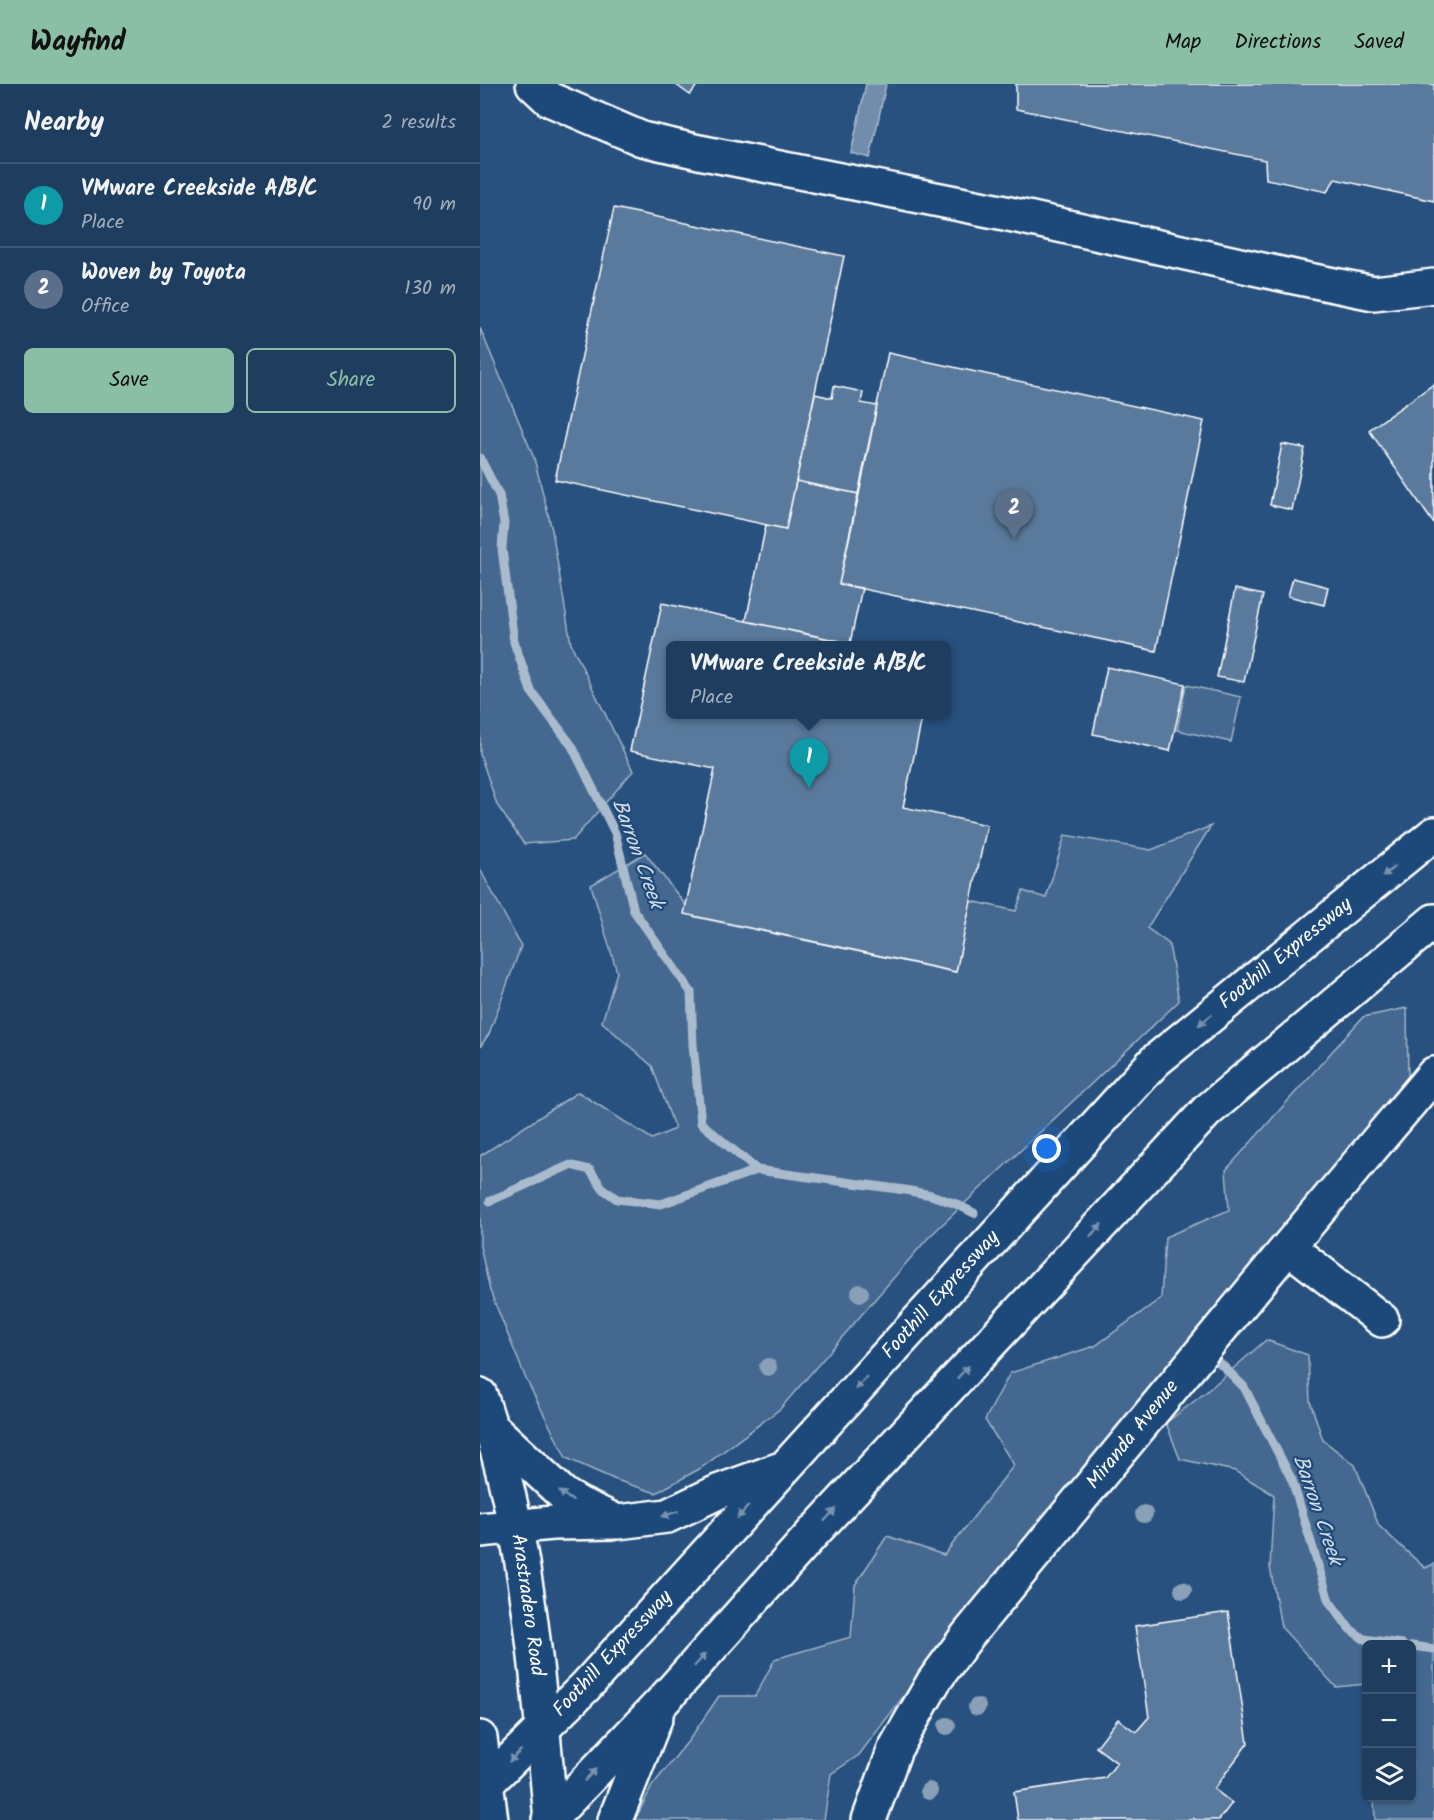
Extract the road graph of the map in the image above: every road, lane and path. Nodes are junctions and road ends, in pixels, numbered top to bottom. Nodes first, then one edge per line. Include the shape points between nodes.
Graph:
1 (533, 84) edge
2 (1434, 286) edge
3 (1434, 834) edge
4 (1434, 921) edge
5 (1434, 1074) edge
6 (1288, 1247) junction
7 (1382, 1320) dead end
8 (480, 1395) edge
9 (491, 1427) junction
10 (783, 1468) junction
11 (618, 1522) junction
12 (516, 1528) junction
13 (480, 1530) edge
14 (661, 1703) junction
15 (542, 1728) junction
16 (480, 1738) edge
17 (483, 1787) edge
18 (550, 1819) edge
19 (491, 1820) edge
20 (615, 1820) edge
21 (869, 1820) edge

1 - 2 main road via 549,99 642,139 699,152 1374,293
3 -> 10 main road, Foothill Expressway via 1155,1061
14 -> 4 main road via 813,1533 1207,1111
5 - 6 main road, Miranda Avenue
6 - 7 main road
6 - 21 main road, Miranda Avenue via 968,1635 934,1682 895,1749
8 - 9 main road, Arastradero Road
11 -> 9 main road via 564,1495
9 - 12 main road, Arastradero Road
10 -> 11 main road via 720,1491 668,1516
10 -> 15 main road, Foothill Expressway via 585,1687
11 - 12 main road
12 - 13 main road
12 - 15 main road, Arastradero Road via 534,1632
18 -> 14 main road
14 - 20 main road
15 -> 17 main road, Foothill Expressway
15 - 18 main road, Arastradero Road
16 - 17 main road
17 - 19 main road

